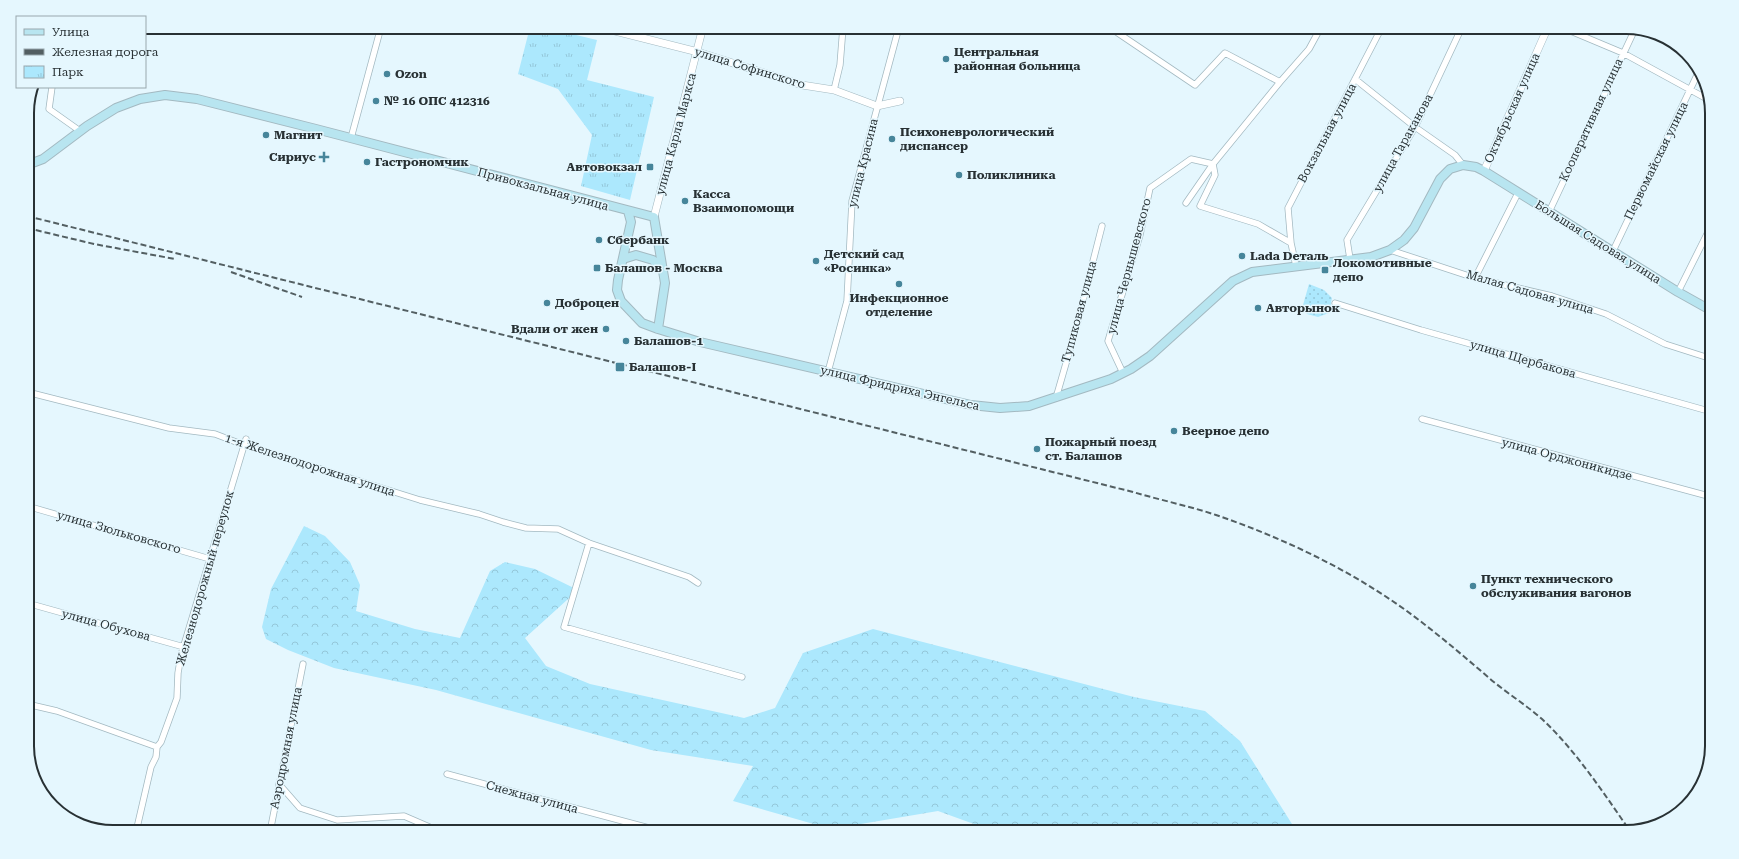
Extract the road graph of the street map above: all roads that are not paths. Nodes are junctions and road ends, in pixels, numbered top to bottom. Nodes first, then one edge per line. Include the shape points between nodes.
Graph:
1 (379, 34) edge
2 (627, 34) edge
3 (702, 34) edge
4 (842, 34) edge
5 (897, 34) edge
6 (1119, 34) edge
7 (1317, 34) edge
8 (1378, 34) edge
9 (1459, 34) edge
10 (1545, 34) edge
11 (1578, 34) edge
12 (1632, 35) edge
13 (698, 52) junction
14 (1623, 52) junction
15 (1696, 77) edge
16 (1355, 79) junction
17 (1280, 82) junction
18 (52, 88) edge
19 (834, 90) junction
20 (1691, 90) junction
21 (1703, 96) edge
22 (900, 101) dead end
23 (877, 106) junction
24 (1415, 126) junction
25 (80, 131) junction
26 (351, 138) junction
27 (34, 162) edge
28 (1213, 164) junction
29 (1463, 165) junction
30 (1484, 172) junction
31 (1518, 193) junction
32 (1186, 203) dead end
33 (628, 211) junction
34 (1549, 212) junction
35 (654, 217) junction
36 (1102, 226) dead end
37 (1705, 238) edge
38 (1291, 243) junction
39 (1390, 250) junction
40 (1612, 250) junction
41 (623, 259) junction
42 (1350, 259) junction
43 (1296, 266) junction
44 (662, 270) junction
45 (1475, 278) junction
46 (1678, 292) junction
47 (1335, 303) dead end
48 (1705, 307) edge
49 (658, 329) junction
50 (1705, 357) edge
51 (828, 372) junction
52 (1124, 373) junction
53 (34, 394) edge
54 (1056, 398) junction
55 (1705, 410) edge
56 (1422, 419) dead end
57 (246, 439) dead end
58 (244, 445) junction
59 (1705, 495) edge
60 (34, 508) edge
61 (590, 543) junction
62 (210, 559) junction
63 (698, 582) dead end
64 (34, 605) edge
65 (184, 647) junction
66 (303, 664) dead end
67 (742, 677) dead end
68 (34, 706) edge
69 (157, 747) junction
70 (447, 774) dead end
71 (279, 784) junction
72 (138, 825) edge
73 (271, 825) edge
74 (425, 825) edge
75 (638, 825) edge

1 - 26 street
2 - 13 street, улица Софинского
3 - 13 street, улица Карла Маркса
4 - 19 street via 840,65
5 - 23 street, улица Красина
6 - 17 street via 1194,85 1225,53
7 - 17 street via 1309,50
8 - 16 street, Вокзальная улица
9 - 24 street, улица Тараканова
10 - 30 street, Октябрьская улица
11 - 14 street
12 - 14 street, Кооперативная улица
13 - 19 street, улица Софинского via 802,84
13 - 35 street, улица Карла Маркса
14 - 20 street
14 - 34 street, Кооперативная улица
15 - 20 street, Первомайская улица
16 - 24 street
16 - 38 street, Вокзальная улица via 1288,208
17 - 28 street
18 - 25 street via 50,109
19 - 23 street, улица Софинского
20 - 21 street
20 - 40 street, Первомайская улица
22 - 23 street
23 - 51 street, улица Красина via 852,201 847,301
24 - 29 street via 1455,155
24 - 42 street, улица Тараканова via 1347,240
25 - 26 main road, Привокзальная улица via 116,108 140,99 165,95 197,99
25 - 27 main road, Привокзальная улица via 43,159
26 - 33 main road, Привокзальная улица
28 - 32 street
28 - 38 street via 1215,175 1200,206 1258,224
28 - 52 street, улица Чернышевского via 1191,159 1150,188 1140,235 1108,341
29 - 30 main road, Октябрьская улица via 1476,167
29 - 39 main road via 1450,169 1440,179 1414,228 1404,240
30 - 31 main road, Большая Садовая улица
31 - 34 main road, Большая Садовая улица
31 - 45 street
33 - 35 main road, Привокзальная улица
33 - 41 main road, улица Фридриха Энгельса via 631,222
34 - 40 main road, Большая Садовая улица
35 - 44 main road
36 - 54 street, Тупиковая улица
37 - 46 street
38 - 43 street, Вокзальная улица
39 - 42 main road, улица Фридриха Энгельса via 1371,257
39 - 45 street, Малая Садовая улица
40 - 46 main road, Большая Садовая улица
41 - 44 main road via 636,255 653,260
41 - 49 main road, улица Фридриха Энгельса via 617,290 622,301 642,322
42 - 43 main road, улица Фридриха Энгельса
43 - 52 main road, улица Фридриха Энгельса via 1252,272 1233,281 1150,356
44 - 49 main road via 665,283
45 - 50 street, Малая Садовая улица via 1552,296 1606,314 1665,344
46 - 48 main road, Большая Садовая улица
47 - 55 street, улица Щербакова via 1428,332
49 - 51 main road, улица Фридриха Энгельса via 700,342
51 - 54 main road, улица Фридриха Энгельса via 971,405 1000,408 1028,406
52 - 54 main road, улица Фридриха Энгельса
53 - 58 street, 1-я Железнодорожная улица via 169,428 215,434
56 - 59 street, улица Орджоникидзе
57 - 58 street, Железнодорожный переулок
58 - 61 street, 1-я Железнодорожная улица via 420,500 526,528 558,529
58 - 62 street, Железнодорожный переулок
60 - 62 street, улица Зюльковского
61 - 63 street, 1-я Железнодорожная улица
61 - 67 street via 564,627
62 - 65 street, Железнодорожный переулок
64 - 65 street, улица Обухова
65 - 69 street, Железнодорожный переулок via 178,673 177,698
66 - 71 street, Аэродромная улица
68 - 69 street via 57,711
69 - 72 street, Железнодорожный переулок
70 - 75 street, Снежная улица
71 - 73 street, Аэродромная улица
71 - 74 street via 300,808 337,820 404,816

